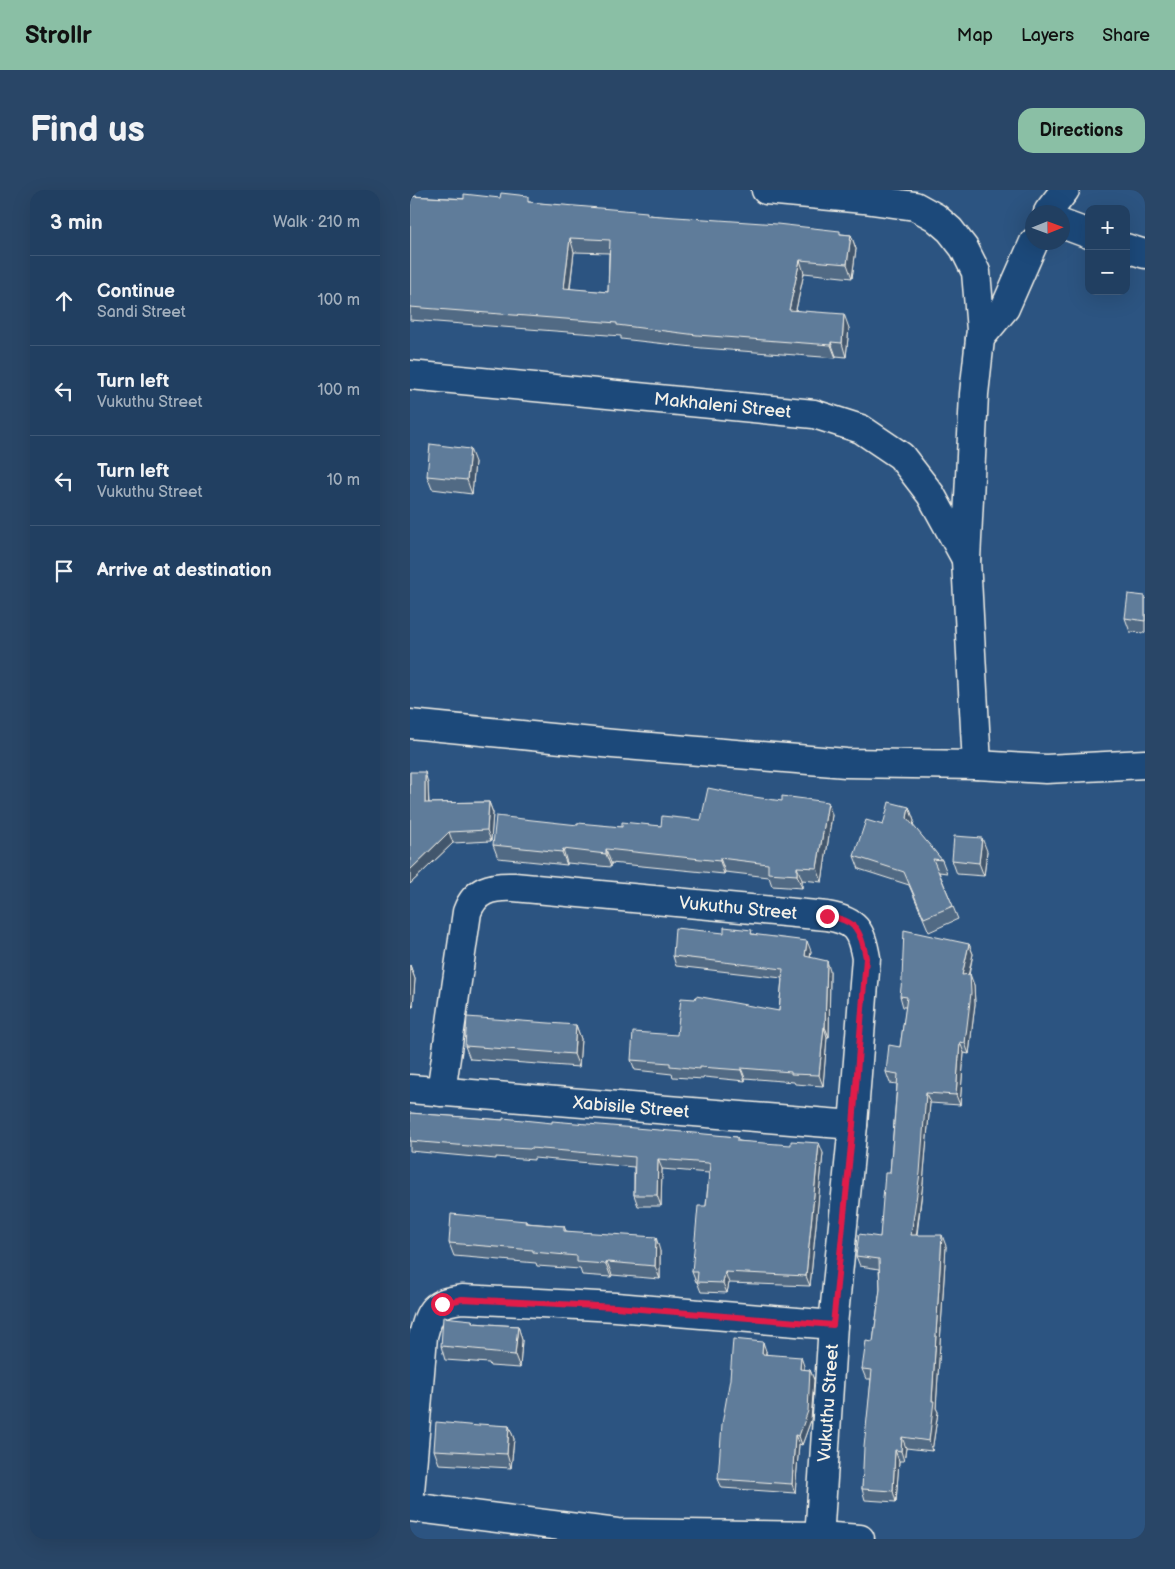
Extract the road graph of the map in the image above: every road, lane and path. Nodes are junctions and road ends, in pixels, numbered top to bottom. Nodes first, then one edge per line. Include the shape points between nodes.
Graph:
1 (766, 190) edge
2 (1065, 190) edge
3 (900, 197) edge
4 (1053, 205) edge
5 (1070, 227) edge
6 (1085, 233) edge
7 (1130, 249) edge
8 (1030, 250) edge
9 (1145, 254) edge
10 (980, 334) junction
11 (410, 375) edge
12 (966, 560) junction
13 (410, 724) edge
14 (1145, 764) edge
15 (977, 765) junction
16 (410, 1089) edge
17 (441, 1092) junction
18 (853, 1125) junction
19 (833, 1325) junction
20 (410, 1492) edge
21 (410, 1507) edge
22 (617, 1536) edge
23 (819, 1538) edge
24 (860, 1539) edge

1 - 3 street, Makhaleni Street via 864,199
2 - 4 street
3 - 10 street, Makhaleni Street via 935,217 964,248 976,272
5 - 6 street
7 - 9 street
8 - 10 street via 1005,308
10 - 12 street, Makhaleni Street
11 - 12 street, Makhaleni Street via 814,414 861,429 901,456 931,495
12 - 15 street, Makhaleni Street
13 - 15 street via 846,763
14 - 15 street via 1046,769
16 - 17 street, Xabisile Street
17 - 18 street, Xabisile Street
17 - 18 street, Vukuthu Street via 470,903 484,890 514,886 827,916 850,923 861,934 866,958
18 - 19 street, Vukuthu Street
19 - 20 street via 616,1307 462,1299 442,1304 428,1316 423,1336
19 - 23 street, Vukuthu Street
21 - 22 street
22 - 23 street
23 - 24 street

